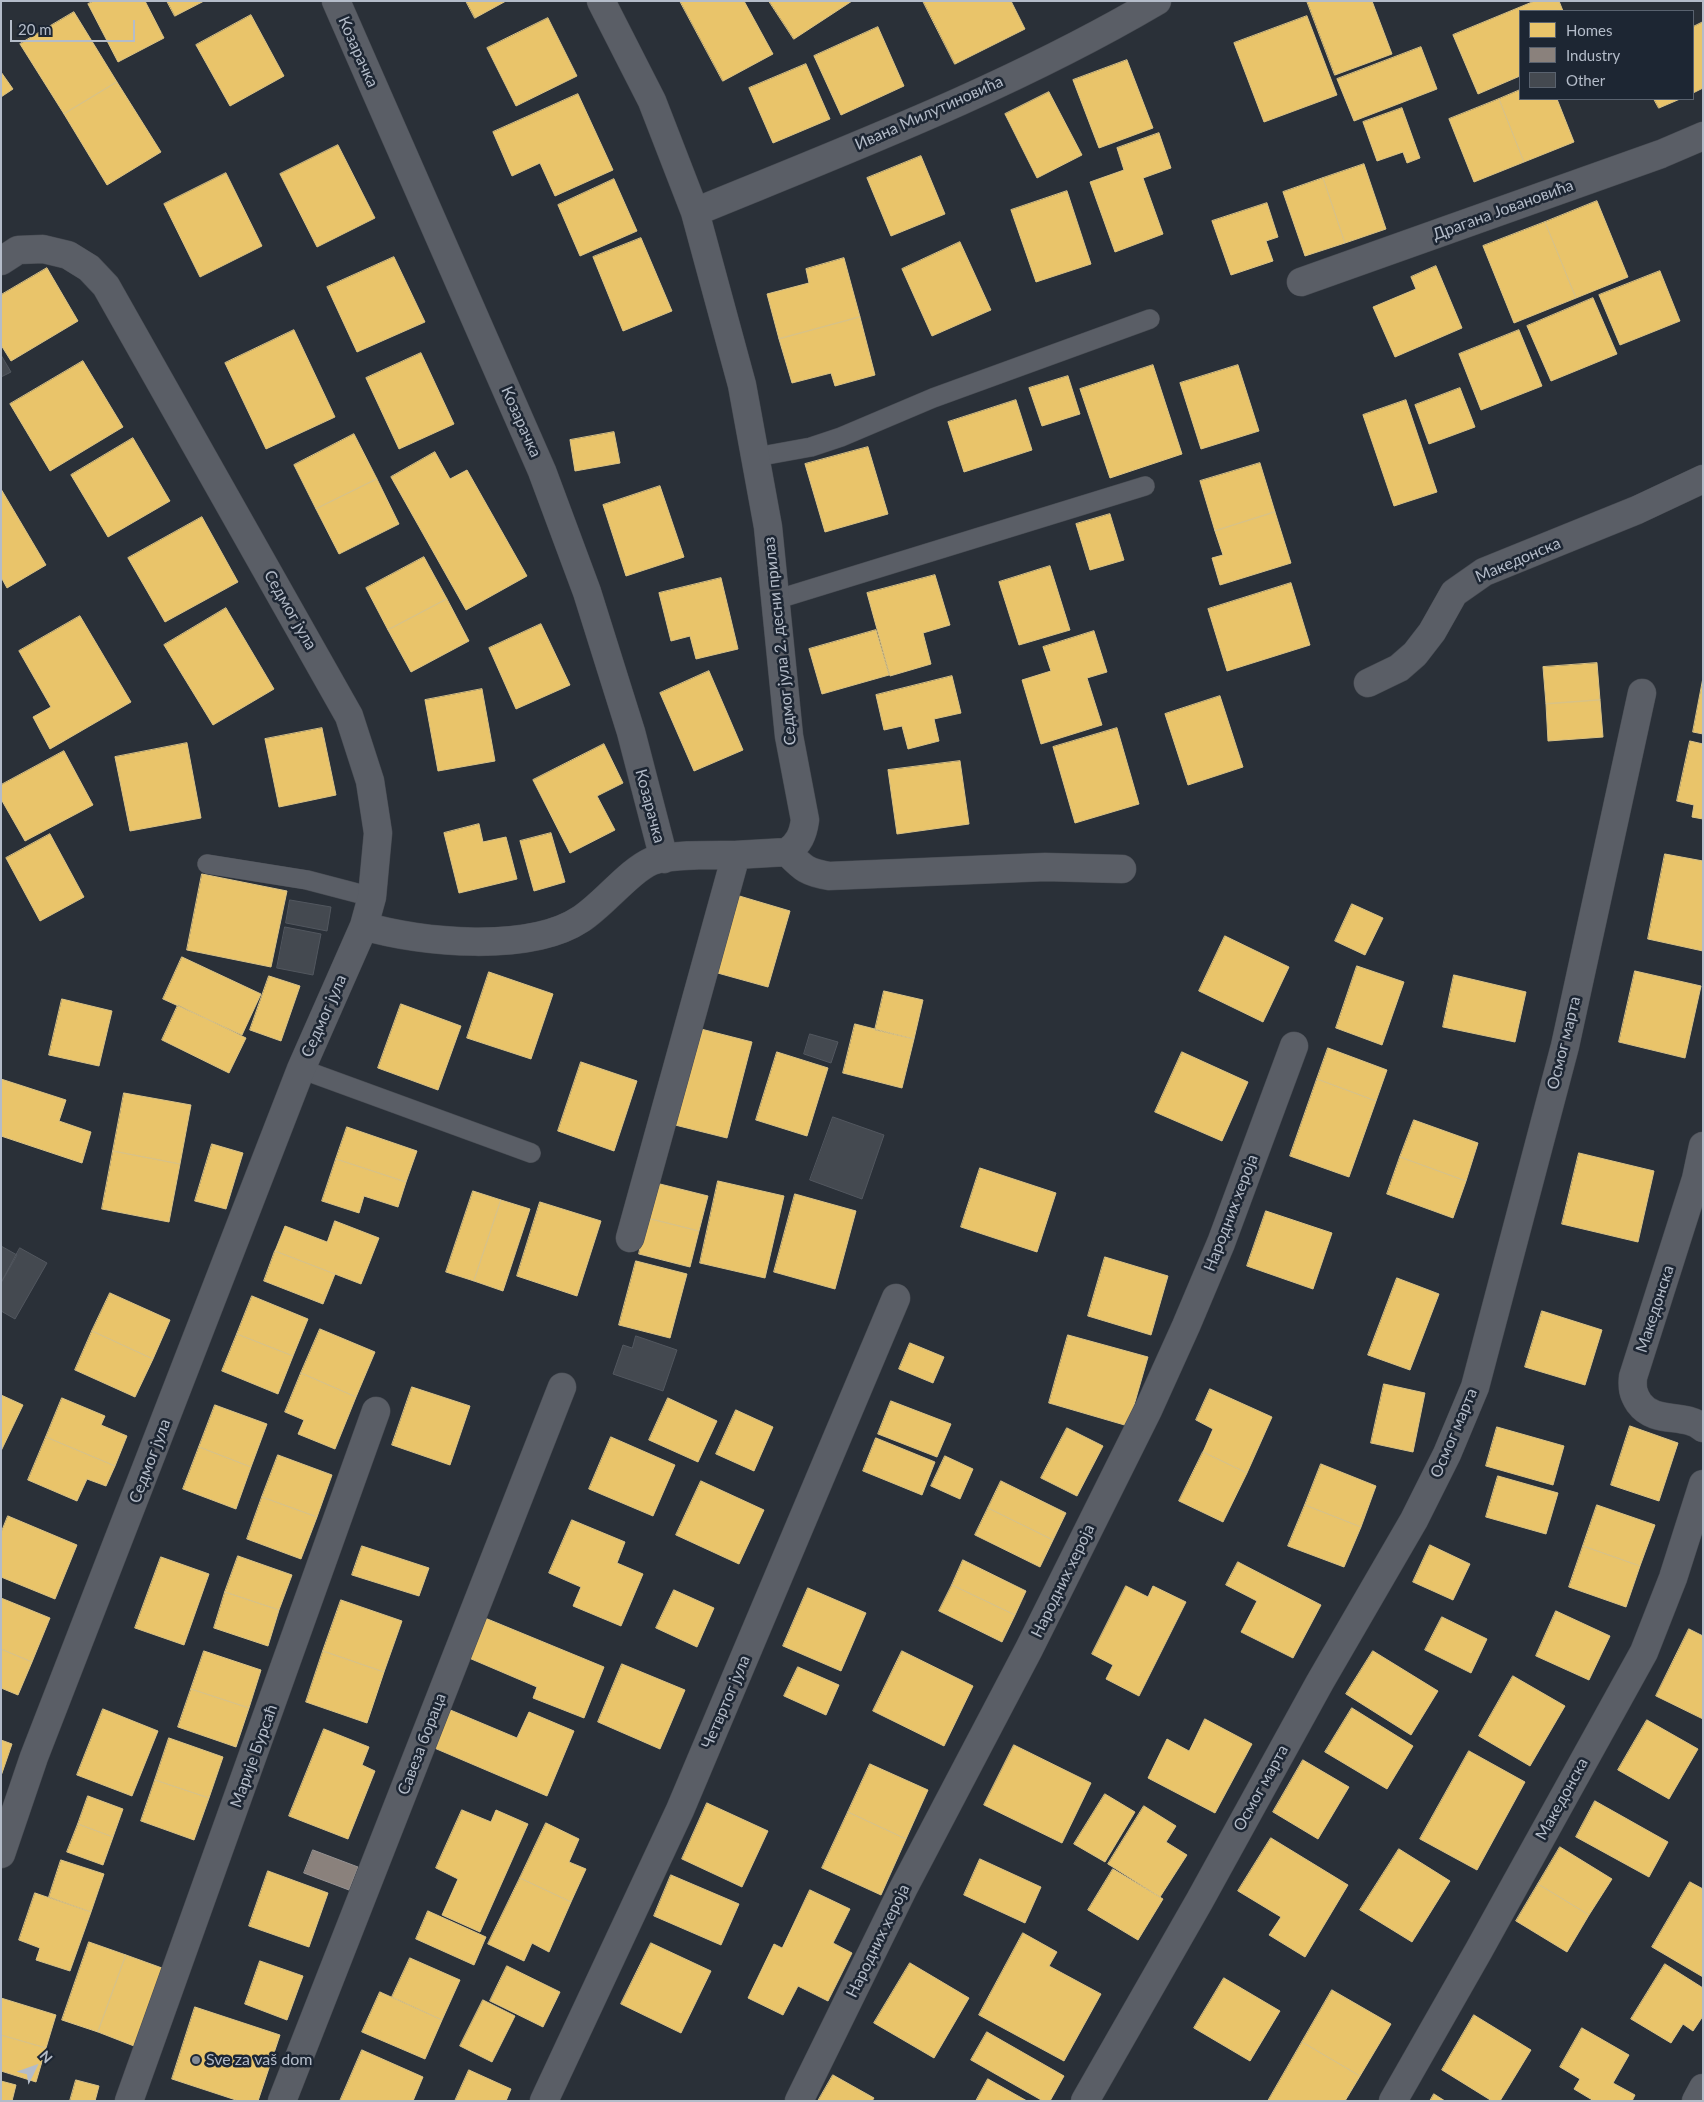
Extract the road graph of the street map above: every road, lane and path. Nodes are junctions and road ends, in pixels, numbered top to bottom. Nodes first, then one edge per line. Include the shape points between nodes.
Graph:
1 (336, 1) edge
2 (1157, 1) edge
3 (605, 2) edge
4 (1703, 136) edge
5 (695, 212) junction
6 (1, 261) edge
7 (1301, 282) dead end
8 (1150, 319) dead end
9 (756, 457) junction
10 (1703, 480) edge
11 (1145, 486) dead end
12 (775, 600) junction
13 (1368, 683) dead end
14 (1642, 694) dead end
15 (787, 852) junction
16 (736, 855) junction
17 (664, 859) junction
18 (207, 864) dead end
19 (1122, 869) dead end
20 (372, 897) junction
21 (364, 926) junction
22 (1294, 1046) dead end
23 (301, 1069) junction
24 (1703, 1146) edge
25 (532, 1153) dead end
26 (630, 1238) dead end
27 (896, 1298) dead end
28 (562, 1387) dead end
29 (376, 1411) dead end
30 (1703, 1428) edge
31 (1703, 1484) edge
32 (1, 1854) edge
33 (1703, 2088) edge
34 (129, 2101) edge
35 (282, 2101) edge
36 (544, 2101) edge
37 (799, 2101) edge
38 (1086, 2101) edge
39 (1394, 2101) edge
40 (1696, 2101) edge

1 - 17 street, Козарачка via 542,470 593,611 631,732
2 - 5 street, Ивана Милутиновића via 1012,77
3 - 5 street, Седмог јула 2. десни прилаз via 652,102
4 - 7 street, Драгана Јовановића via 1661,154
5 - 9 street, Седмог јула 2. десни прилаз via 742,385
6 - 20 street, Седмог јула via 18,250 43,249 68,255 89,268 106,286 349,716 370,781 378,833
8 - 9 lane via 933,398 841,437 811,447
9 - 12 street, Седмог јула 2. десни прилаз via 768,527
10 - 13 street, Македонска via 1467,582 1454,593 1415,654 1400,668
11 - 12 lane
12 - 15 street, Седмог јула 2. десни прилаз via 789,736 805,820 799,841
14 - 38 street, Осмог марта via 1565,1046 1475,1387 1414,1520
15 - 16 street
15 - 19 street via 812,873 829,876 1045,867
16 - 17 street
16 - 26 street
17 - 21 street via 643,866 579,920 564,929 534,938 500,941 434,939
18 - 20 lane via 307,880
20 - 21 street, Седмог јула
21 - 23 street, Седмог јула
22 - 37 street, Народних хероја via 1221,1243 1148,1410
23 - 25 lane, Седмог јула
23 - 32 street, Седмог јула via 34,1757
24 - 30 street, Македонска via 1696,1179 1633,1377 1632,1389 1650,1414 1696,1423
27 - 36 street, Четвртог јула via 680,1810
28 - 35 street, Савеза бораца
29 - 34 street, Марије Бурсаћ
31 - 39 street, Македонска via 1674,1578 1644,1652
33 - 40 street

